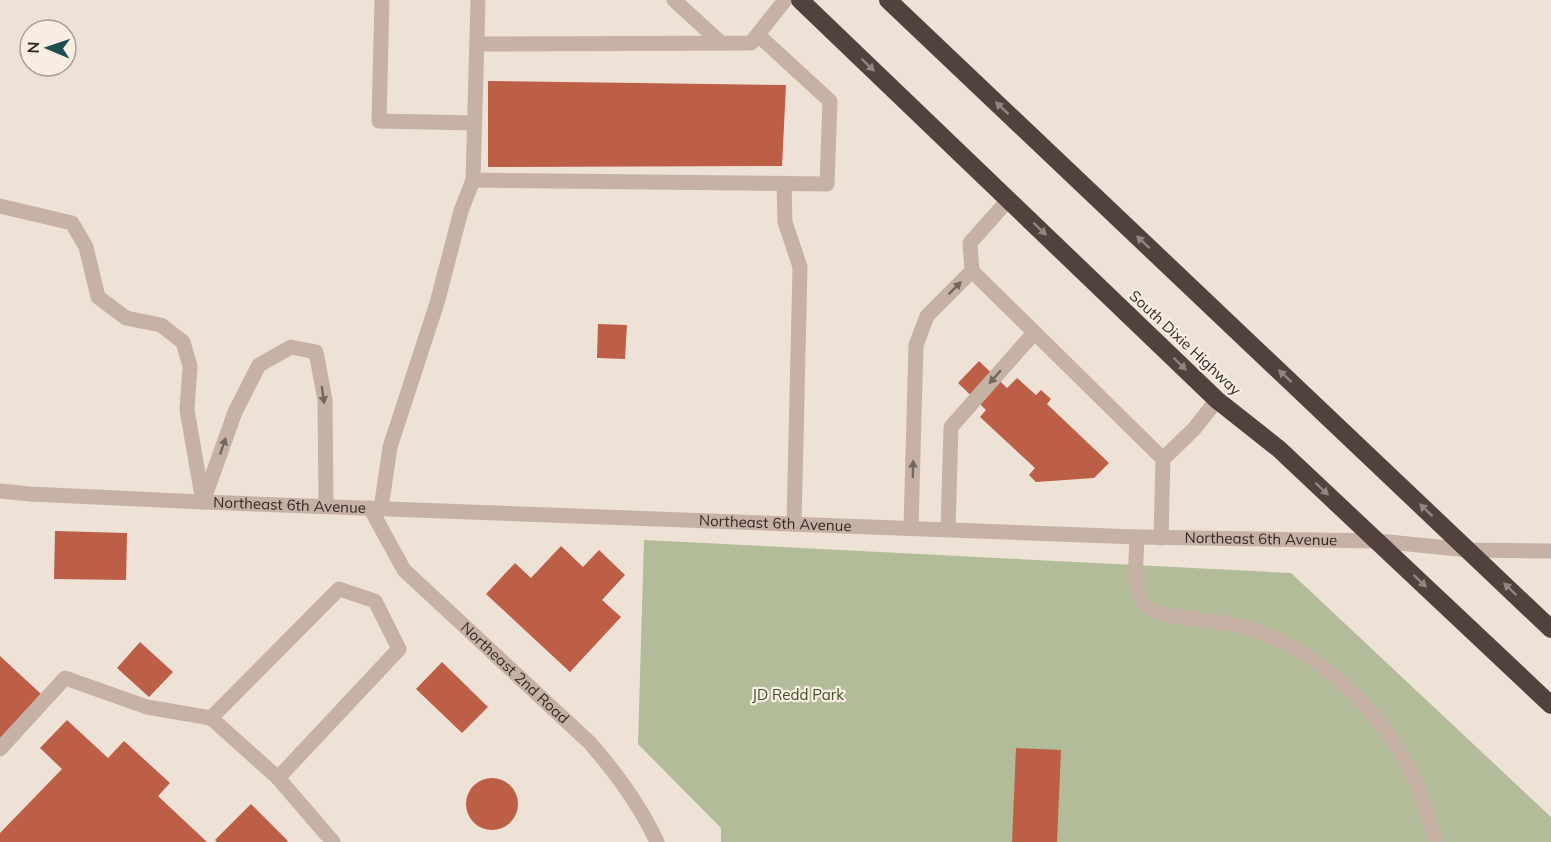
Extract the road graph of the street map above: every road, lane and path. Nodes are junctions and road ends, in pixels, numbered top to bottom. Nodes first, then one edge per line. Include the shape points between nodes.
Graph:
1 (382, 0) edge
2 (478, 0) edge
3 (674, 0) edge
4 (785, 0) edge
5 (800, 0) edge
6 (888, 0) edge
7 (758, 35) junction
8 (721, 43) junction
9 (477, 44) junction
10 (475, 123) junction
11 (473, 180) junction
12 (784, 183) junction
13 (1009, 199) junction
14 (0, 206) edge
15 (972, 271) junction
16 (1034, 333) junction
17 (1217, 400) junction
18 (1163, 459) junction
19 (0, 491) edge
20 (203, 502) junction
21 (326, 506) junction
22 (375, 508) junction
23 (794, 524) junction
24 (911, 528) junction
25 (948, 529) junction
26 (1137, 537) junction
27 (1161, 538) junction
28 (1378, 541) junction
29 (1469, 550) junction
30 (1551, 551) edge
31 (1551, 629) edge
32 (1551, 705) edge
33 (211, 718) junction
34 (0, 749) edge
35 (278, 778) junction
36 (333, 842) edge
37 (657, 842) edge
38 (1435, 842) edge

1 - 10 street via 379,121
2 - 9 street
3 - 8 street
4 - 7 street
5 -> 13 highway, South Dixie Highway
29 -> 6 highway
7 - 8 street via 751,43
7 - 12 street via 830,101 827,184
8 - 9 street
9 - 10 street
10 - 11 street
11 - 12 street
11 - 22 street via 390,447
12 - 23 street via 785,222 800,267
13 - 15 street via 970,243
13 -> 17 highway, South Dixie Highway
14 - 20 street via 72,223 86,247 98,297 126,318 161,325 183,342 190,366 188,410
15 - 16 street
24 -> 15 street via 916,345 927,316
16 - 18 street
16 -> 25 street via 951,427
17 - 18 street
17 -> 28 highway, South Dixie Highway via 1279,449
18 - 27 street
19 - 20 street, Northeast 6th Avenue
20 - 21 street, Northeast 6th Avenue
20 -> 21 street via 235,412 259,365 291,347 316,352 325,400
21 - 22 street, Northeast 6th Avenue
22 - 23 street, Northeast 6th Avenue
22 - 37 street, Northeast 2nd Road via 404,570 590,743 634,798
23 - 24 street, Northeast 6th Avenue
24 - 25 street, Northeast 6th Avenue
25 - 26 street, Northeast 6th Avenue
26 - 27 street, Northeast 6th Avenue
26 - 38 street via 1137,588 1140,598 1153,611 1214,620 1273,638 1336,676 1360,699 1405,760
27 - 28 street, Northeast 6th Avenue
28 - 29 street, Northeast 6th Avenue
28 -> 32 highway, South Dixie Highway
29 - 30 street, Northeast 6th Avenue
31 -> 29 highway
33 - 34 street via 147,707 65,678
33 - 35 street
33 - 35 street via 339,589 375,601 399,649
35 - 36 street

